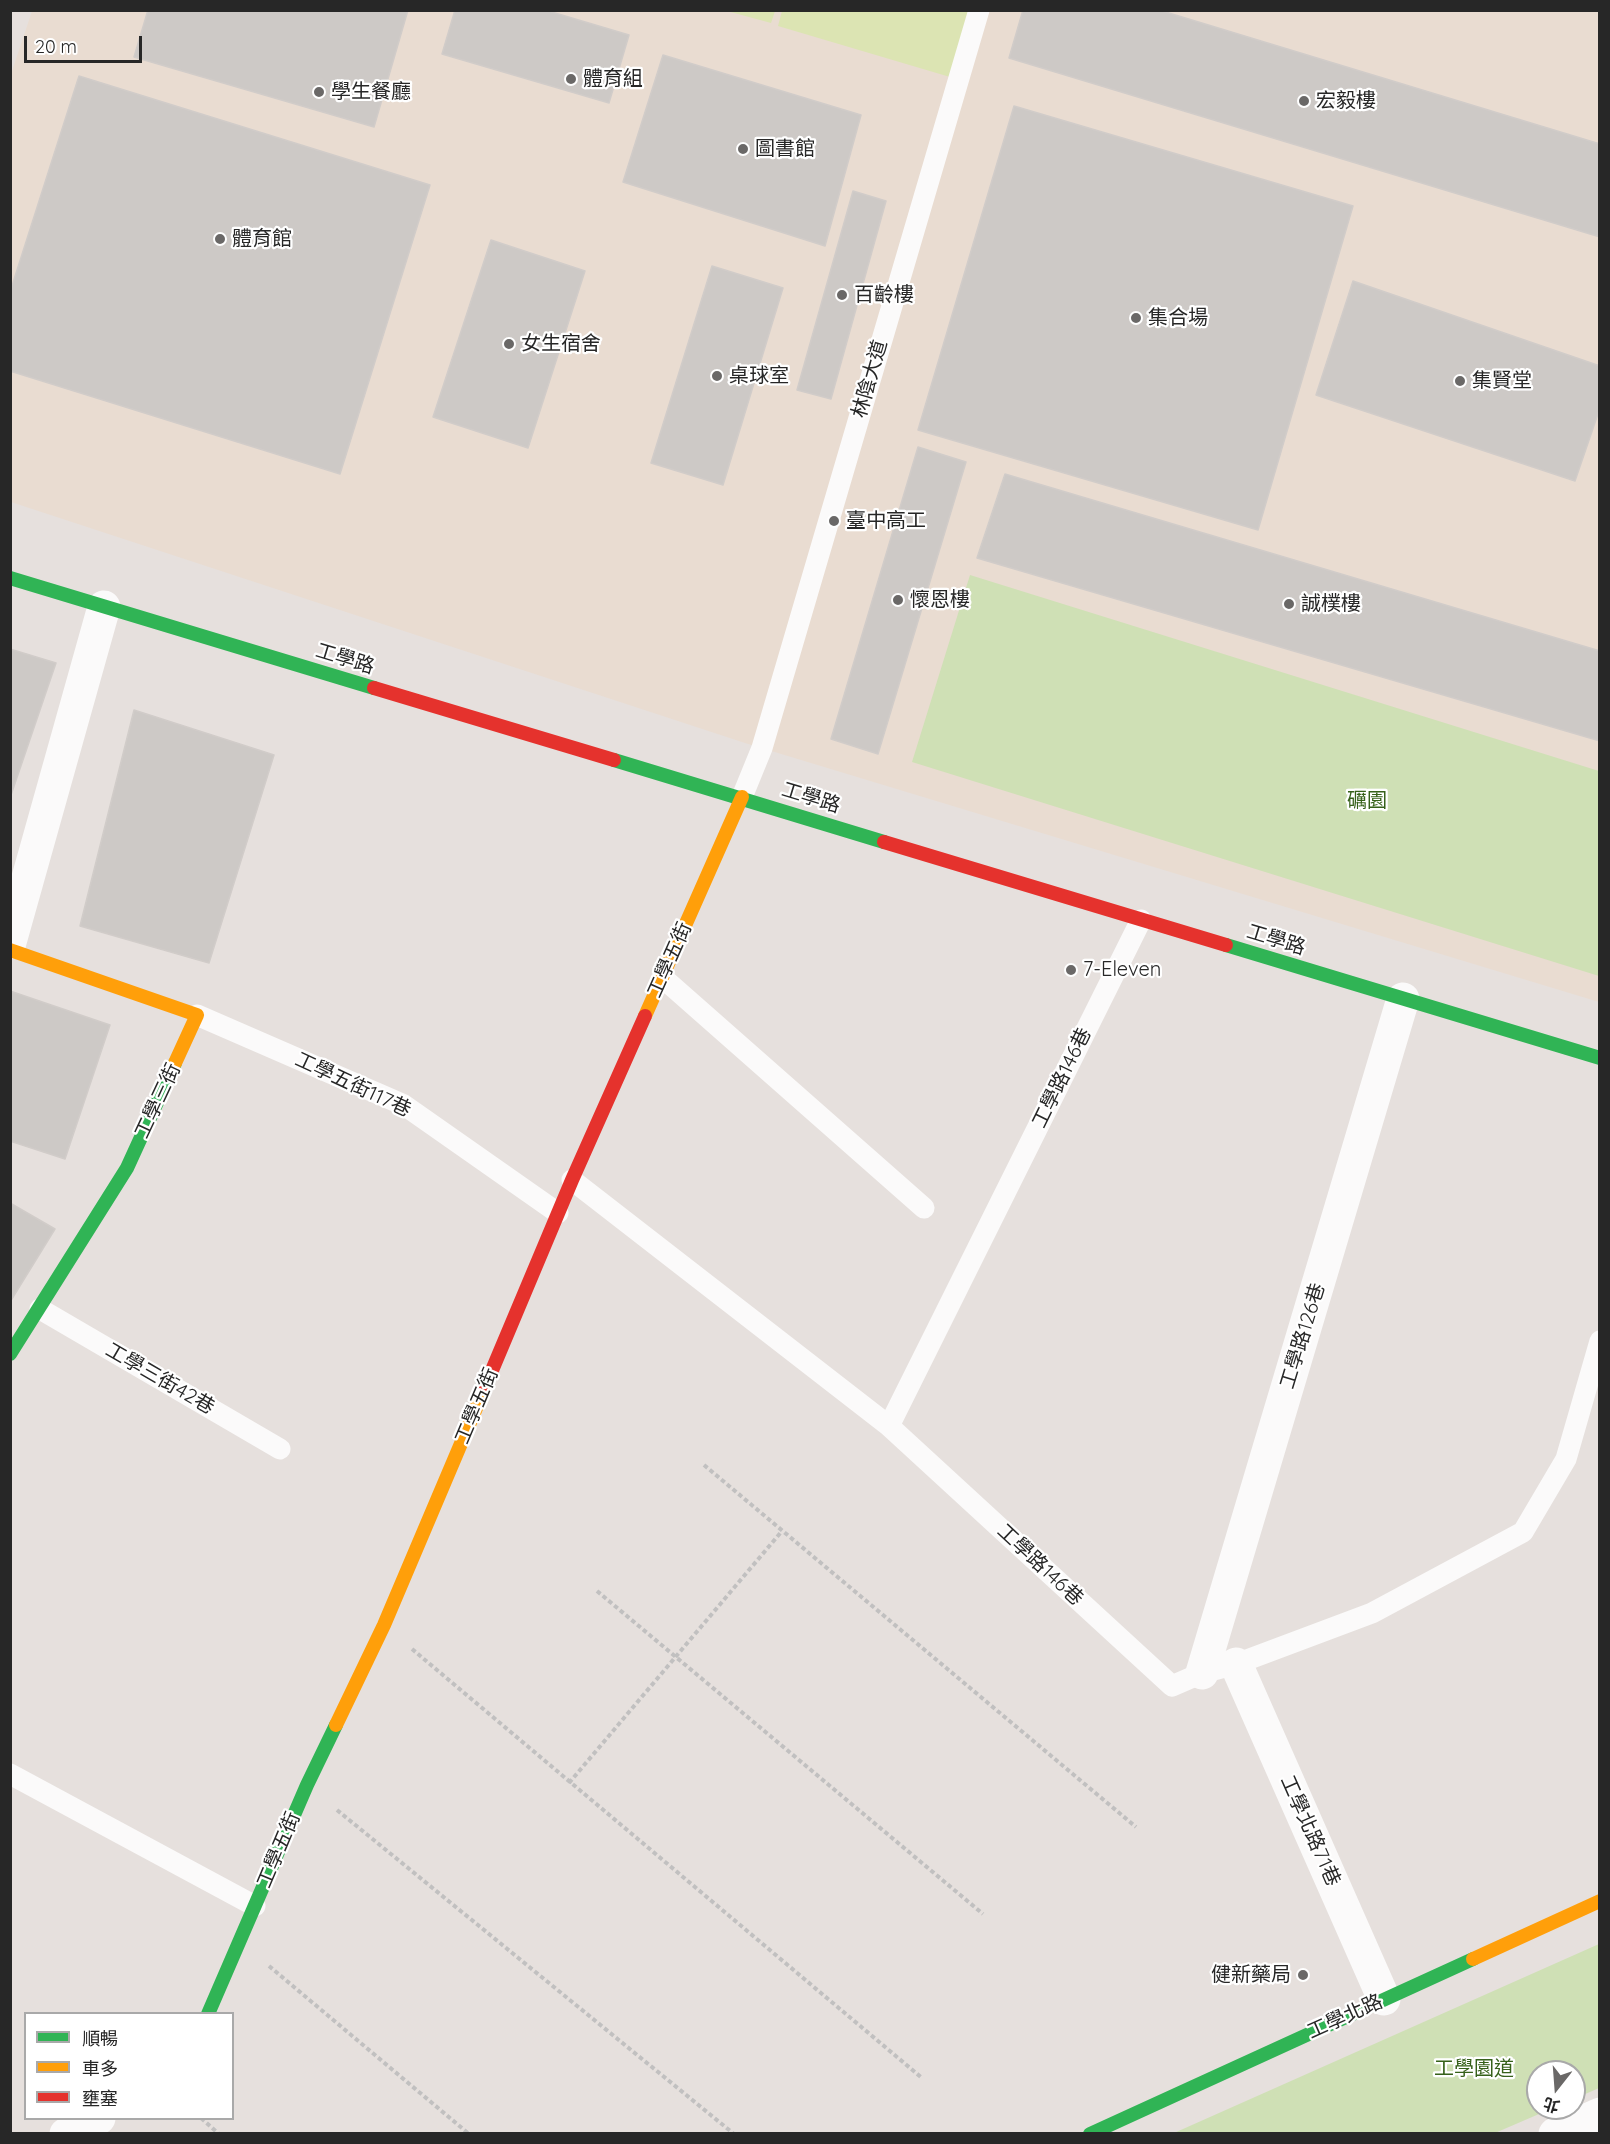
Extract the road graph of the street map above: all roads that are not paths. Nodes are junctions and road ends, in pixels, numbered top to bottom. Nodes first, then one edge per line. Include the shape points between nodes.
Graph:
1 (979, 10) edge
2 (10, 578) edge
3 (104, 607) junction
4 (742, 797) junction
5 (1141, 920) junction
6 (10, 942) edge
7 (10, 950) edge
8 (663, 978) junction
9 (1403, 999) junction
10 (197, 1015) junction
11 (1599, 1058) edge
12 (572, 1179) junction
13 (924, 1208) dead end
14 (558, 1214) junction
15 (40, 1309) junction
16 (1599, 1341) edge
17 (10, 1354) edge
18 (889, 1426) junction
19 (280, 1449) dead end
20 (1236, 1664) junction
21 (1202, 1673) junction
22 (10, 1774) edge
23 (1599, 1901) edge
24 (255, 1906) junction
25 (1384, 2000) junction
26 (208, 2012) edge
27 (1599, 2114) edge
28 (95, 2120) edge
29 (66, 2133) edge
30 (1090, 2133) edge
31 (1555, 2133) edge

1 - 4 lane, 林陰大道 via 762,748
2 - 3 street, 工學路
3 - 4 street, 工學路
3 - 6 street
4 - 5 street, 工學路
4 - 8 street, 工學五街
5 - 9 street, 工學路
5 - 18 lane, 工學路146巷
7 - 10 street
8 - 12 street, 工學五街
8 - 13 lane
9 - 11 street, 工學路
9 - 21 street, 工學路126巷
10 - 14 lane, 工學五街117巷 via 404,1105
10 - 15 street, 工學三街 via 127,1168
12 - 14 street, 工學五街
12 - 18 lane
14 - 24 street, 工學五街 via 384,1625 307,1785
15 - 17 street, 工學三街
15 - 19 lane, 工學三街42巷
16 - 20 lane, 工學路146巷 via 1566,1459 1523,1532 1372,1613
18 - 21 lane, 工學路146巷 via 1172,1686
20 - 21 lane, 工學路146巷
20 - 25 street, 工學北路71巷
22 - 24 lane
23 - 25 street, 工學北路
24 - 26 street, 工學五街
25 - 30 street, 工學北路
27 - 31 street
28 - 29 street

